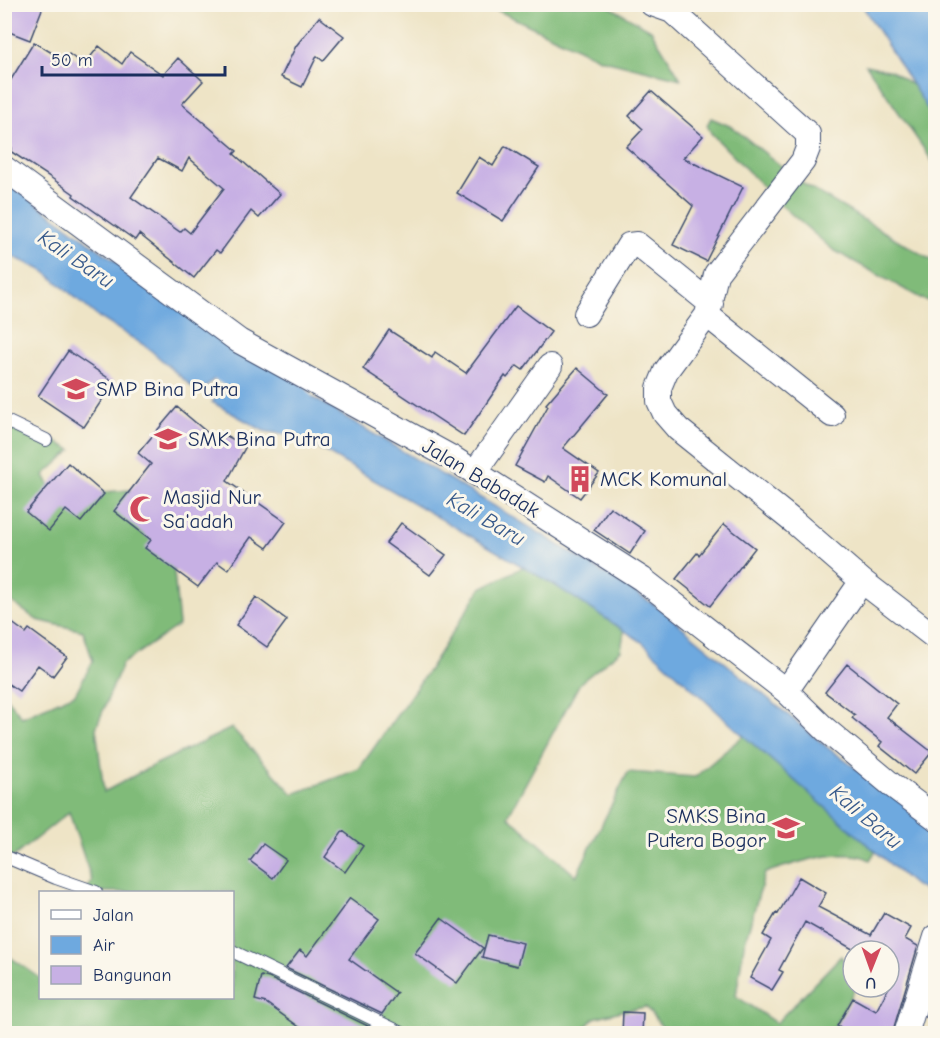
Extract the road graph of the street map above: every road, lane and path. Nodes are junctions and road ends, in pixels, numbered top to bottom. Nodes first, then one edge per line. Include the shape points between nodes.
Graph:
1 (652, 4) edge
2 (4, 168) edge
3 (709, 310) junction
4 (586, 315) dead end
5 (550, 366) dead end
6 (832, 415) dead end
7 (4, 420) edge
8 (46, 440) dead end
9 (475, 472) junction
10 (862, 581) junction
11 (936, 638) edge
12 (786, 692) junction
13 (936, 818) edge
14 (4, 856) edge
15 (93, 891) edge
16 (936, 937) edge
17 (234, 952) edge
18 (404, 1034) edge
19 (906, 1034) edge

1 - 3 street via 672,11 808,134 803,161 717,274
2 - 9 street, Jalan Babadak via 239,341
3 - 4 street via 637,244 629,246
3 - 6 street
3 - 10 street via 666,371 659,388 665,414 678,429
5 - 9 street
7 - 8 lane
9 - 12 street, Jalan Babadak via 642,579
10 - 11 street
10 - 12 street
12 - 13 street, Jalan Babadak via 825,729
14 - 15 lane
16 - 19 street
17 - 18 lane

